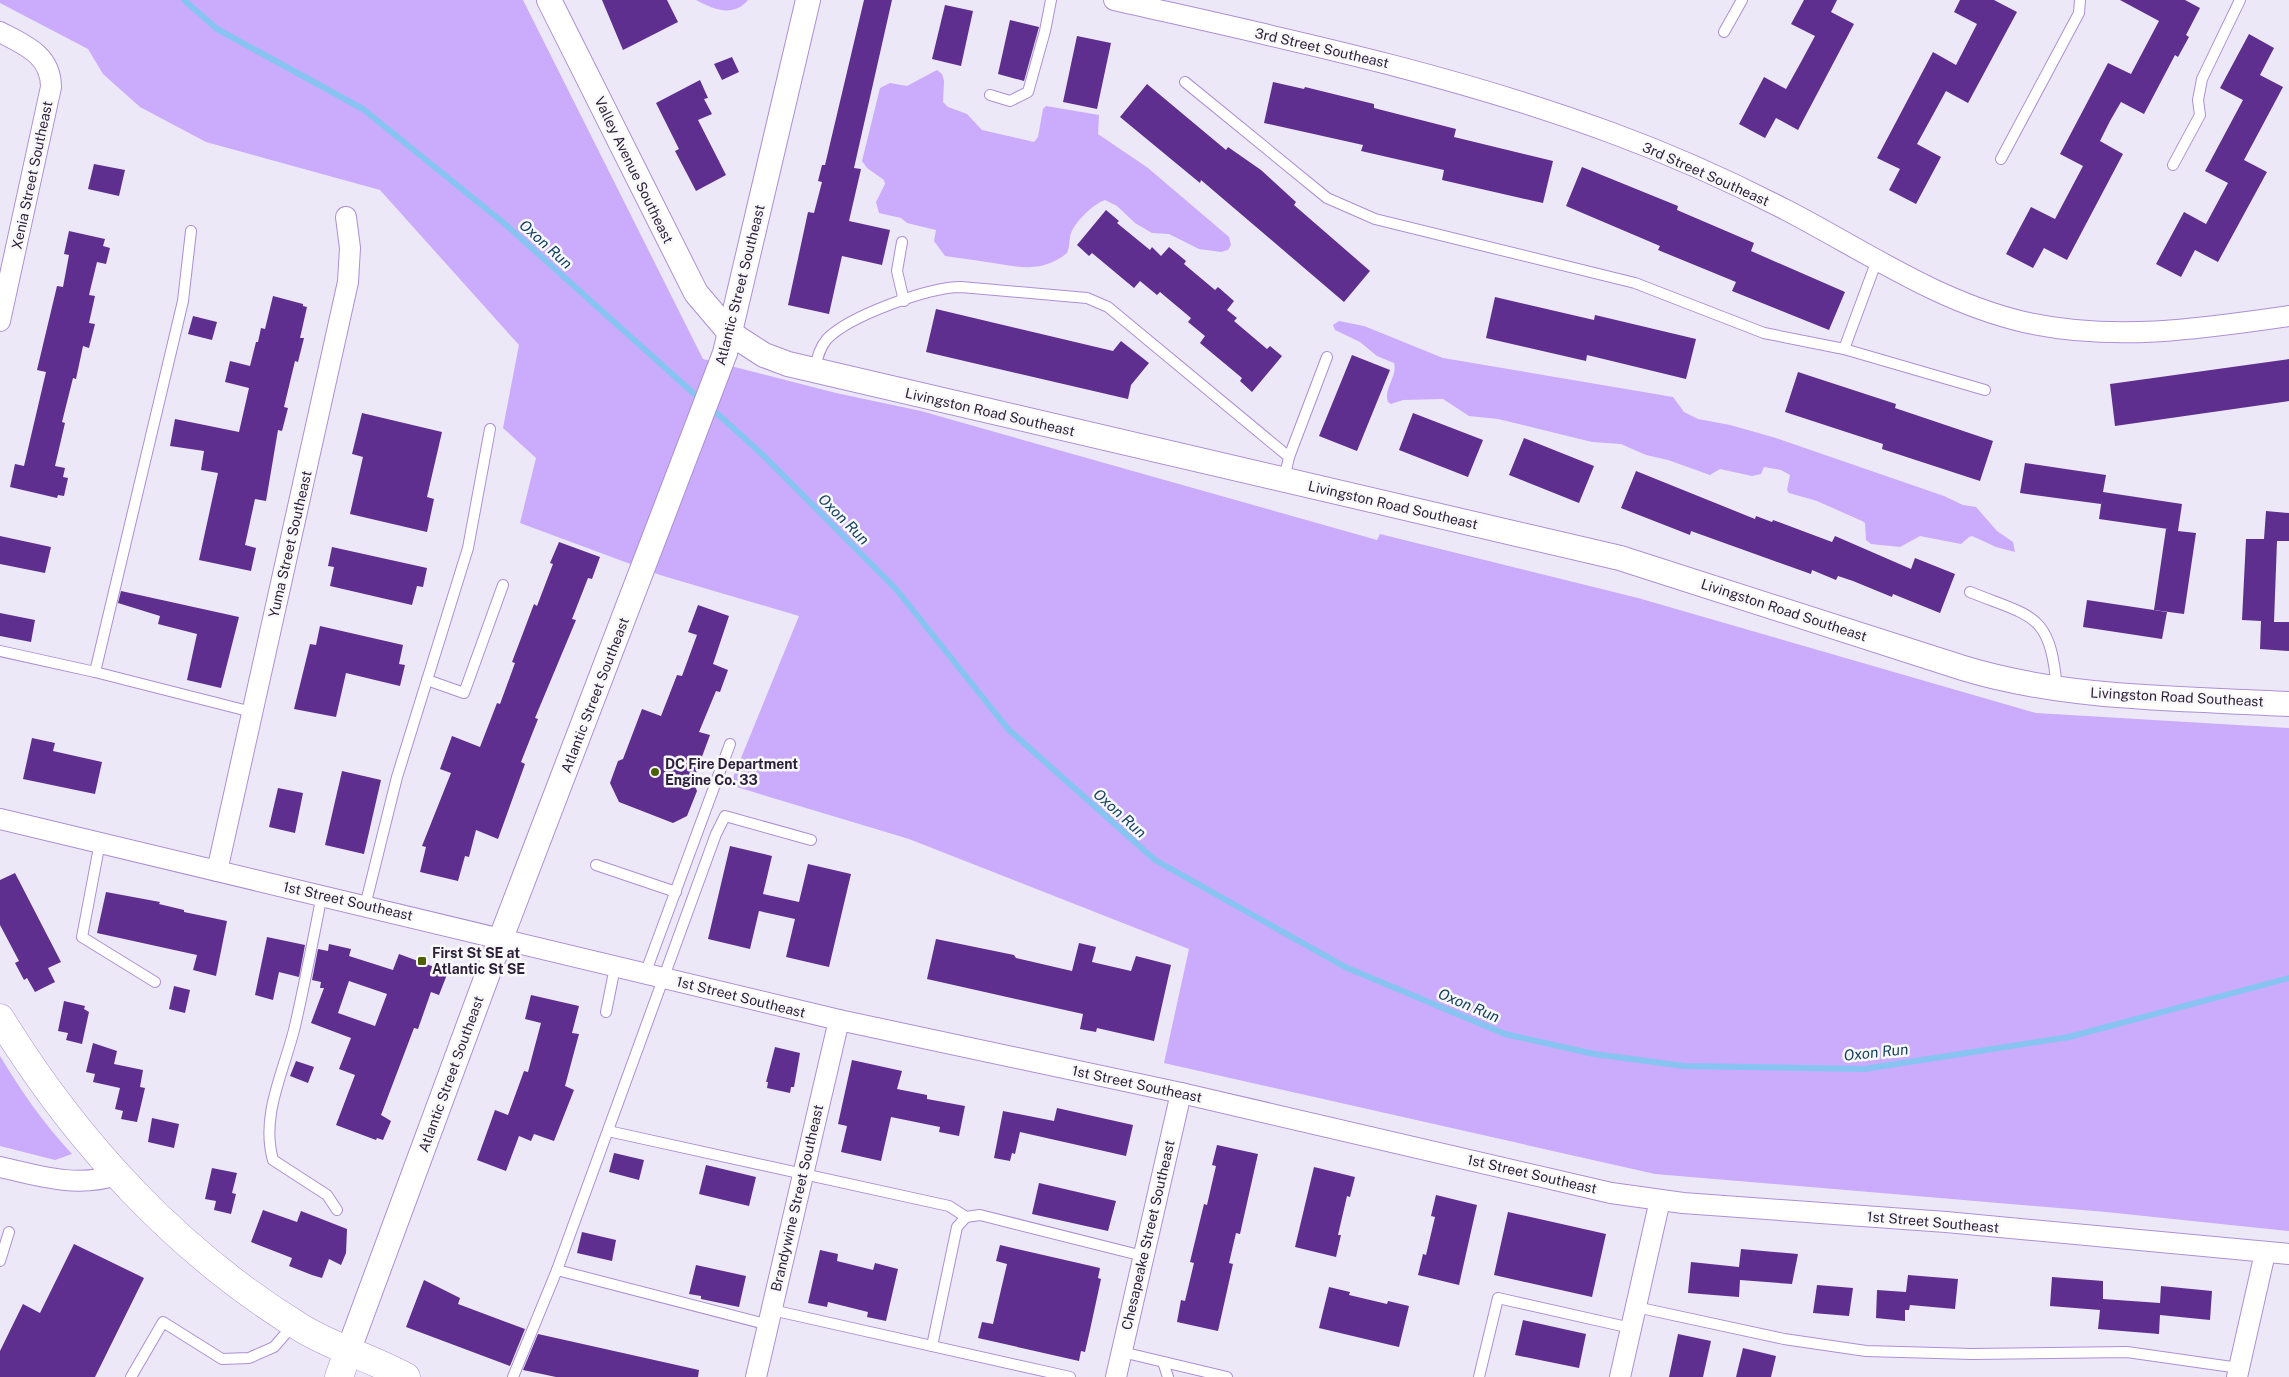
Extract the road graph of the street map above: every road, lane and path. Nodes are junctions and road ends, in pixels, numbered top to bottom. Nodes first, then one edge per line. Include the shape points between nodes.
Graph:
1 (549, 0) edge
2 (808, 0) edge
3 (1051, 0) edge
4 (1114, 0) edge
5 (1742, 0) edge
6 (2080, 0) edge
7 (2240, 0) edge
8 (0, 32) edge
9 (1724, 32) dead end
10 (1185, 82) dead end
11 (990, 95) dead end
12 (2001, 159) dead end
13 (2173, 165) dead end
14 (346, 217) dead end
15 (191, 231) dead end
16 (902, 242) dead end
17 (1877, 260) junction
18 (904, 301) junction
19 (2289, 316) edge
20 (0, 321) edge
21 (730, 333) junction
22 (1844, 349) junction
23 (1327, 357) dead end
24 (814, 371) junction
25 (1985, 390) dead end
26 (490, 429) dead end
27 (1289, 457) junction
28 (1284, 480) junction
29 (503, 585) dead end
30 (1970, 592) dead end
31 (0, 651) edge
32 (95, 672) junction
33 (427, 680) junction
34 (2057, 690) junction
35 (2289, 704) edge
36 (252, 712) junction
37 (730, 744) dead end
38 (0, 820) edge
39 (811, 840) dead end
40 (100, 842) junction
41 (596, 865) dead end
42 (217, 870) junction
43 (676, 892) junction
44 (322, 895) junction
45 (365, 906) junction
46 (501, 938) junction
47 (615, 967) junction
48 (655, 976) junction
49 (155, 982) dead end
50 (606, 1012) dead end
51 (0, 1018) edge
52 (839, 1020) junction
53 (1181, 1093) junction
54 (608, 1131) junction
55 (0, 1167) edge
56 (117, 1175) junction
57 (804, 1175) junction
58 (1660, 1200) junction
59 (337, 1210) dead end
60 (966, 1217) junction
61 (9, 1232) dead end
62 (2265, 1253) junction
63 (2289, 1254) edge
64 (1144, 1256) junction
65 (0, 1261) edge
66 (557, 1270) junction
67 (1636, 1307) junction
68 (771, 1317) junction
69 (295, 1323) junction
70 (1631, 1328) junction
71 (932, 1346) junction
72 (349, 1349) junction
73 (1122, 1352) junction
74 (1163, 1362) junction
75 (2238, 1372) edge
76 (131, 1377) edge
77 (339, 1377) edge
78 (406, 1377) edge
79 (513, 1377) edge
80 (756, 1377) edge
81 (1070, 1377) edge
82 (1116, 1377) edge
83 (1168, 1377) edge
84 (1227, 1377) edge
85 (1479, 1377) edge
86 (1620, 1377) edge

1 - 21 street, Valley Avenue Southeast via 696,293
2 - 21 street, Atlantic Street Southeast
3 - 11 lane via 1046,31 1028,92 1010,101
4 - 17 street, 3rd Street Southeast via 1411,69 1572,118 1746,190
5 - 9 lane
6 - 12 lane via 2079,14
7 - 13 lane via 2202,79 2198,100 2200,115
8 - 20 street, Xenia Street Southeast via 39,55 49,70 51,87
10 - 22 lane via 1327,198 1375,219 1635,283 1764,333
14 - 36 street, Yuma Street Southeast via 350,248 348,282
15 - 32 lane via 183,301
16 - 18 lane via 897,271
17 - 19 street, 3rd Street Southeast via 1926,287 1977,308 2023,321 2075,330 2163,332
17 - 22 lane
18 - 24 lane via 862,316 835,333 822,348
18 - 27 lane via 953,287 1095,300 1123,319
21 - 24 street, Livingston Road Southeast via 764,355
21 - 46 street, Atlantic Street Southeast via 684,463
22 - 25 lane
23 - 27 lane
24 - 28 street, Livingston Road Southeast
26 - 33 lane via 468,548
27 - 28 lane
28 - 34 street, Livingston Road Southeast via 1620,558 1963,668
29 - 33 lane via 464,693
30 - 34 lane via 2025,614 2042,628 2054,656
31 - 32 lane
32 - 36 lane
33 - 45 lane via 397,777
34 - 35 street, Livingston Road Southeast
36 - 42 street, Yuma Street Southeast
37 - 43 lane
38 - 40 street, 1st Street Southeast
39 - 48 lane via 725,816
40 - 42 street, 1st Street Southeast
40 - 49 lane via 82,937
41 - 43 lane
42 - 44 street, 1st Street Southeast
43 - 48 lane
44 - 45 street, 1st Street Southeast
44 - 59 lane via 295,1026 272,1108 269,1147 273,1160 327,1194
45 - 46 street, 1st Street Southeast
46 - 47 street, 1st Street Southeast
46 - 72 street, Atlantic Street Southeast
47 - 48 street, 1st Street Southeast
47 - 50 lane
48 - 52 street, 1st Street Southeast
48 - 54 lane
51 - 56 main road via 34,1073
52 - 53 street, 1st Street Southeast
52 - 57 street, Brandywine Street Southeast
53 - 58 street, 1st Street Southeast via 1602,1191
53 - 64 street, Chesapeake Street Southeast
54 - 57 lane
54 - 66 lane
55 - 56 street via 74,1182
56 - 69 main road via 190,1246
57 - 60 lane via 949,1206
57 - 68 street, Brandywine Street Southeast
58 - 62 street, 1st Street Southeast via 1946,1222
58 - 67 street
60 - 64 lane via 980,1215
60 - 71 lane via 956,1227
61 - 65 lane
62 - 63 street, 1st Street Southeast
62 - 75 street
64 - 73 street, Chesapeake Street Southeast
66 - 68 lane
66 - 79 lane
67 - 70 street
67 - 75 lane via 1784,1339 1866,1351 1972,1354 2127,1352
68 - 71 lane
68 - 80 street, Brandywine Street Southeast
69 - 72 main road via 316,1336
69 - 76 lane via 274,1347 249,1358 222,1359 163,1322
70 - 85 lane via 1498,1298
70 - 86 street
71 - 81 lane
72 - 77 main road, Atlantic Street Southeast
72 - 78 main road
73 - 74 lane
73 - 82 street, Chesapeake Street Southeast
74 - 83 lane
74 - 84 lane

